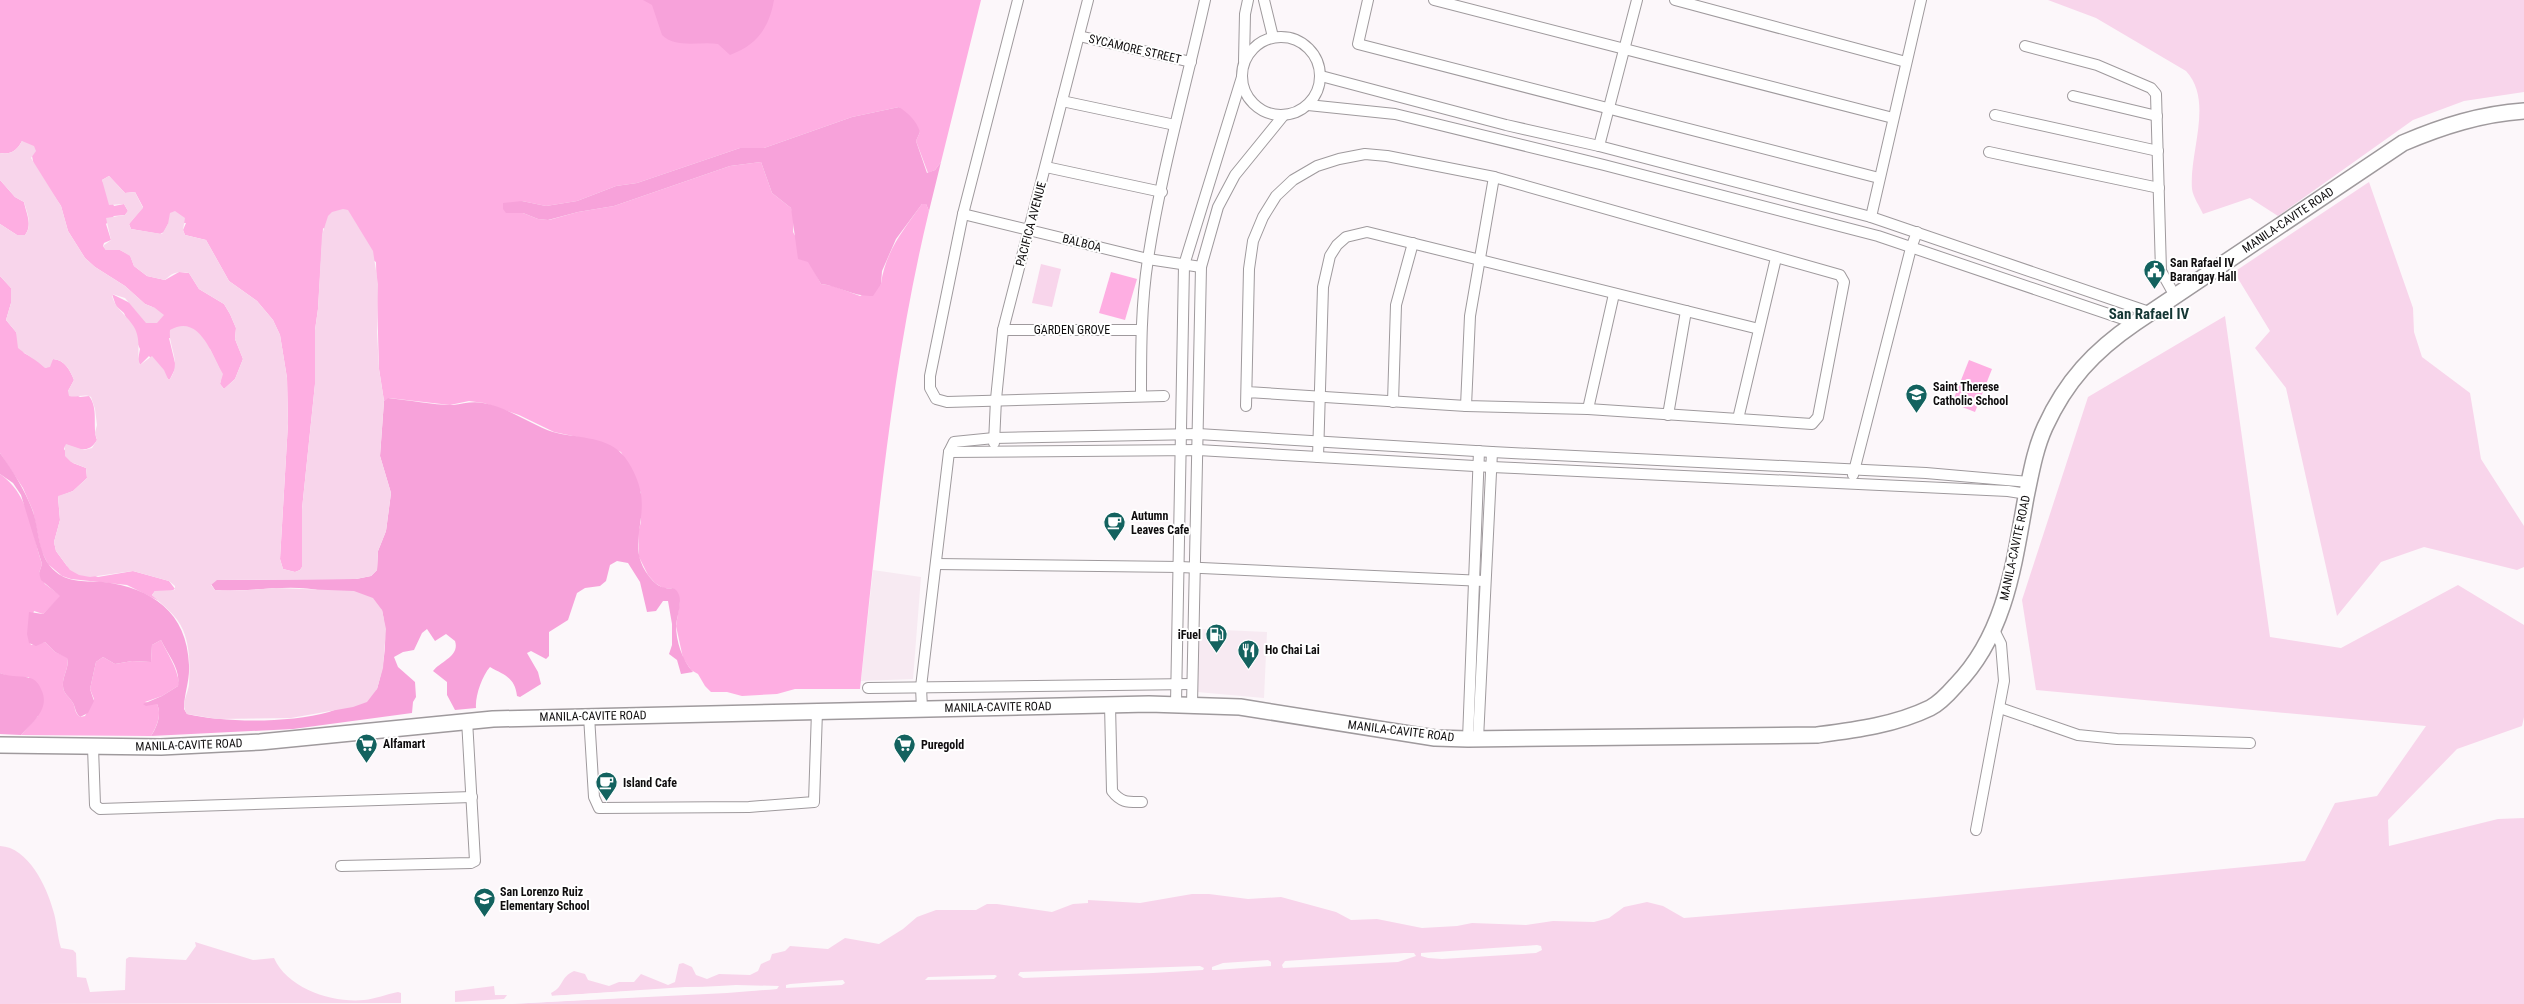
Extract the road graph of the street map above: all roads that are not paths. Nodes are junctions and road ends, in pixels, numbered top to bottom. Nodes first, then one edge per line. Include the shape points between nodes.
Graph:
1 (1018, 0) edge
2 (1088, 0) edge
3 (1204, 0) edge
4 (1248, 0) edge
5 (1264, 0) edge
6 (1368, 0) edge
7 (1434, 0) edge
8 (1637, 0) edge
9 (1675, 0) edge
10 (1921, 0) edge
11 (1079, 36) junction
12 (1273, 37) junction
13 (2025, 46) dead end
14 (1625, 48) junction
15 (1191, 62) junction
16 (1906, 62) junction
17 (1244, 63) junction
18 (1320, 76) junction
19 (1242, 77) junction
20 (2073, 96) dead end
21 (1062, 101) junction
22 (1308, 105) junction
23 (1609, 107) junction
24 (2524, 111) edge
25 (1995, 115) dead end
26 (1283, 116) junction
27 (2157, 116) junction
28 (1892, 118) junction
29 (1175, 125) junction
30 (1506, 125) junction
31 (1502, 139) junction
32 (1599, 146) junction
33 (2158, 151) junction
34 (1989, 152) dead end
35 (1046, 167) junction
36 (1494, 177) junction
37 (1879, 178) junction
38 (2159, 188) junction
39 (1162, 192) junction
40 (963, 214) junction
41 (1871, 217) junction
42 (1028, 229) junction
43 (1916, 232) junction
44 (1413, 243) junction
45 (1910, 248) junction
46 (1776, 258) junction
47 (1148, 259) junction
48 (1482, 259) junction
49 (1184, 266) junction
50 (1201, 267) junction
51 (1614, 294) junction
52 (2175, 296) junction
53 (1686, 311) junction
54 (2152, 313) junction
55 (2135, 323) junction
56 (1759, 329) junction
57 (1003, 330) junction
58 (1141, 330) junction
59 (1247, 392) junction
60 (1141, 395) junction
61 (1164, 396) dead end
62 (1320, 398) junction
63 (996, 399) junction
64 (1392, 402) junction
65 (1246, 406) dead end
66 (1466, 406) junction
67 (1588, 409) junction
68 (1668, 415) junction
69 (1738, 419) junction
70 (1182, 434) junction
71 (1198, 434) junction
72 (994, 438) junction
73 (1318, 441) junction
74 (994, 450) junction
75 (1182, 450) junction
76 (1198, 450) junction
77 (1479, 451) junction
78 (949, 452) junction
79 (1492, 452) junction
80 (1318, 457) junction
81 (1478, 466) junction
82 (1492, 467) junction
83 (1854, 470) junction
84 (1851, 483) junction
85 (2028, 488) junction
86 (936, 564) junction
87 (1180, 567) junction
88 (1196, 568) junction
89 (1472, 581) junction
90 (1484, 582) junction
91 (1994, 630) junction
92 (1177, 684) junction
93 (1192, 684) junction
94 (921, 687) junction
95 (868, 688) dead end
96 (1176, 704) junction
97 (1110, 705) junction
98 (1192, 705) junction
99 (2000, 708) junction
100 (922, 709) junction
101 (817, 711) junction
102 (589, 716) junction
103 (467, 720) junction
104 (1473, 739) junction
105 (2250, 743) dead end
106 (0, 745) edge
107 (93, 747) junction
108 (472, 797) junction
109 (1142, 802) dead end
110 (1976, 830) dead end
111 (341, 866) dead end

1 - 40 street
2 - 11 street, PACIFICA AVENUE
3 - 15 street
4 - 17 street
5 - 12 street
6 - 23 street via 1358,44
7 - 14 street
8 - 14 street
9 - 16 street
10 - 16 street
11 - 15 street, SYCAMORE STREET
11 - 21 street, PACIFICA AVENUE
12 - 17 street via 1256,46
12 - 18 street via 1285,36 1306,45 1319,64
13 - 27 street via 2097,65 2151,88 2157,97
14 - 23 street
14 - 28 street
15 - 29 street
16 - 28 street
17 - 19 street
18 - 22 street via 1317,92
18 - 30 street
19 - 26 street via 1247,95 1259,109
19 - 49 street
20 - 27 street
21 - 29 street
21 - 35 street, PACIFICA AVENUE
22 - 26 street via 1301,111
22 - 31 street via 1395,114
23 - 32 street
23 - 37 street
24 - 52 main road, MANILA-CAVITE ROAD via 2439,127 2403,143
25 - 33 street
26 - 50 street via 1234,175 1218,207
27 - 33 street
28 - 37 street
29 - 39 street
30 - 31 street
30 - 32 street
31 - 45 street via 1878,236
32 - 41 street
33 - 38 street
34 - 38 street
35 - 39 street
35 - 42 street, PACIFICA AVENUE
36 - 46 street
36 - 48 street
36 - 59 street via 1365,154 1317,166 1294,180 1276,196 1253,241 1249,269
37 - 41 street
38 - 52 street via 2161,271
39 - 47 street
40 - 42 street, BALBOA
40 - 63 street via 930,388 936,399 947,402
41 - 43 street
42 - 47 street, BALBOA
42 - 57 street, PACIFICA AVENUE
43 - 45 street
43 - 54 street
44 - 48 street
44 - 62 street via 1367,232 1346,237 1330,256 1323,286
44 - 64 street via 1396,305
45 - 55 street
45 - 83 street
46 - 56 street
46 - 69 street via 1840,275 1844,282 1818,417 1807,425
47 - 49 street, BALBOA
47 - 58 street
48 - 51 street
48 - 66 street via 1470,316
49 - 50 street, BALBOA
49 - 70 street
50 - 71 street
51 - 53 street
51 - 67 street
52 - 54 main road, MANILA-CAVITE ROAD
53 - 56 street
53 - 68 street
54 - 55 main road, MANILA-CAVITE ROAD
55 - 85 main road, MANILA-CAVITE ROAD via 2094,353 2066,388 2044,428
56 - 69 street
57 - 58 street, GARDEN GROVE
57 - 63 street, PACIFICA AVENUE
58 - 60 street
59 - 62 street
59 - 65 street
60 - 61 street
60 - 63 street
62 - 64 street
62 - 73 street
63 - 72 street, PACIFICA AVENUE
64 - 66 street
66 - 67 street
67 - 68 street
68 - 69 street
70 - 71 street
70 - 72 street
70 - 75 street
71 - 73 street
71 - 76 street
72 - 74 street, PACIFICA AVENUE
72 - 78 street via 954,442
73 - 77 street
73 - 80 street
74 - 75 street
74 - 78 street
75 - 76 street
75 - 87 street
76 - 80 street
76 - 88 street
77 - 79 street
77 - 81 street
78 - 86 street
79 - 82 street
79 - 83 street
80 - 81 street
81 - 82 street
81 - 89 street
82 - 84 street
82 - 90 street
83 - 84 street
83 - 85 street via 1926,473
84 - 85 street
85 - 91 main road, MANILA-CAVITE ROAD via 2009,589
86 - 87 street
86 - 94 street
87 - 88 street
87 - 92 street
88 - 89 street
88 - 93 street
89 - 90 street
89 - 104 street
90 - 104 street
91 - 99 street via 2001,644 2004,681
91 - 104 main road, MANILA-CAVITE ROAD via 1963,677 1932,707 1864,729 1817,735
92 - 93 street
92 - 94 street
92 - 96 street
93 - 98 street
94 - 95 street
94 - 100 street
96 - 97 main road, MANILA-CAVITE ROAD
96 - 98 main road, MANILA-CAVITE ROAD
97 - 100 main road, MANILA-CAVITE ROAD
97 - 109 street via 1112,791 1118,800
98 - 104 main road, MANILA-CAVITE ROAD via 1240,707 1435,738
99 - 105 street via 2078,736
99 - 110 street
100 - 101 main road, MANILA-CAVITE ROAD
101 - 102 main road, MANILA-CAVITE ROAD
101 - 102 street via 814,802 749,807 599,808 594,797
102 - 103 main road, MANILA-CAVITE ROAD
103 - 107 main road, MANILA-CAVITE ROAD via 260,742
103 - 108 street
106 - 107 main road, MANILA-CAVITE ROAD
107 - 108 street via 95,805 100,809
108 - 111 street via 476,859 473,862

